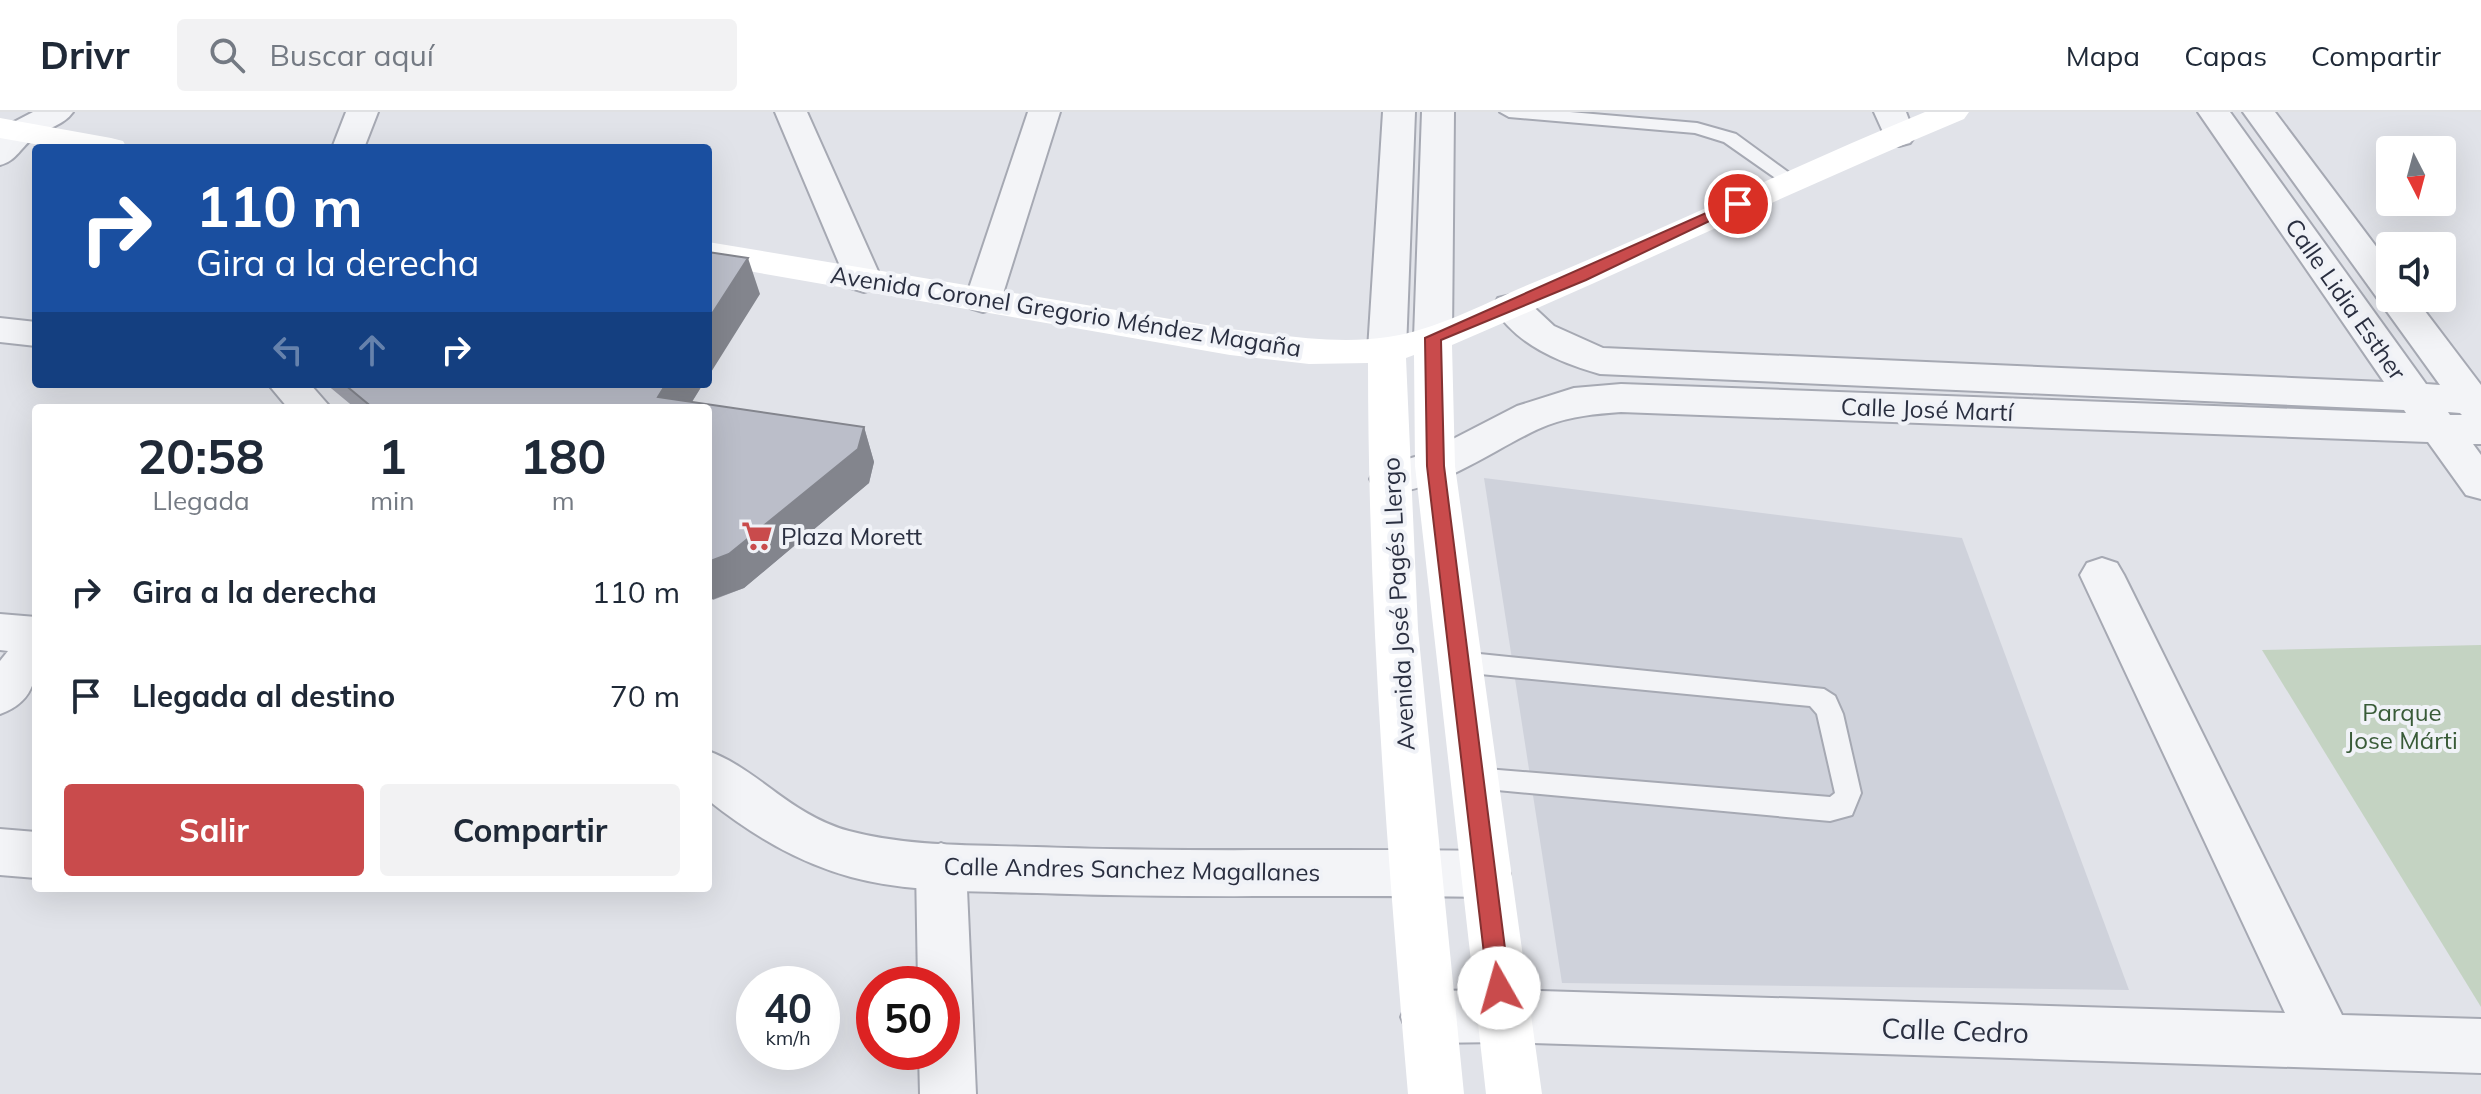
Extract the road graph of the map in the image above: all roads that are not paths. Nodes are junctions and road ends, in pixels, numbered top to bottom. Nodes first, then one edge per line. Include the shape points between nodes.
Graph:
1 (57, 112) edge
2 (362, 112) edge
3 (791, 112) edge
4 (1044, 112) edge
5 (1399, 112) edge
6 (1438, 112) edge
7 (1509, 112) edge
8 (1953, 112) edge
9 (2214, 112) edge
10 (2259, 112) edge
11 (1894, 124) edge
12 (7, 138) edge
13 (69, 144) edge
14 (350, 144) edge
15 (1790, 180) junction
16 (712, 254) edge
17 (2376, 271) edge
18 (864, 280) junction
19 (983, 300) junction
20 (1511, 307) junction
21 (2406, 312) edge
22 (0, 330) edge
23 (32, 334) edge
24 (1433, 338) junction
25 (1387, 350) junction
26 (291, 388) edge
27 (2415, 397) junction
28 (307, 404) edge
29 (2478, 411) edge
30 (2439, 429) junction
31 (1435, 466) junction
32 (1390, 479) junction
33 (2481, 484) edge
34 (2102, 575) dead end
35 (0, 632) edge
36 (32, 635) edge
37 (32, 653) edge
38 (1460, 662) junction
39 (0, 695) edge
40 (712, 775) edge
41 (1474, 779) junction
42 (0, 852) edge
43 (32, 855) edge
44 (941, 866) junction
45 (1413, 871) junction
46 (1485, 874) junction
47 (1503, 1016) junction
48 (1428, 1017) junction
49 (2326, 1041) junction
50 (2481, 1046) edge
51 (948, 1094) edge
52 (1436, 1094) edge
53 (1514, 1094) edge

1 - 12 street
2 - 14 street
3 - 18 street
4 - 19 street
5 - 25 street, Avenida José Pagés Llergo
6 - 24 street, Avenida José Pagés Llergo
7 - 15 lane via 1697,128 1730,138
8 - 11 main road, Avenida Coronel Gregorio Méndez Magaña
9 - 27 street, Calle Lidia Esther
10 - 17 street, Calle Lidia Esther
11 - 15 main road, Avenida Coronel Gregorio Méndez Magaña
12 - 13 main road
15 - 20 main road, Avenida Coronel Gregorio Méndez Magaña
16 - 18 main road, Avenida Coronel Gregorio Méndez Magaña
18 - 19 main road, Avenida Coronel Gregorio Méndez Magaña
19 - 25 main road, Avenida Coronel Gregorio Méndez Magaña via 1230,342 1309,351
20 - 24 main road, Avenida Coronel Gregorio Méndez Magaña
20 - 27 street, Calle José Martí via 1554,346 1600,361
21 - 29 street, Calle Lidia Esther
22 - 23 street
24 - 25 main road, Avenida Coronel Gregorio Méndez Magaña
24 - 31 main road, Avenida José Pagés Llergo
25 - 32 main road, Avenida José Pagés Llergo
26 - 28 street
27 - 29 street, Calle José Martí
27 - 30 street, Calle Lidia Esther
29 - 30 street, Calle José Martí
30 - 31 street, Calle José Martí via 1621,398 1574,402 1531,416
30 - 33 street, Calle Lidia Esther
31 - 32 street, Calle José Martí
31 - 38 main road, Avenida José Pagés Llergo
32 - 45 main road, Avenida José Pagés Llergo
34 - 49 street
35 - 36 street
37 - 39 street
38 - 41 main road, Avenida José Pagés Llergo
38 - 41 lane via 1815,696 1830,714 1848,793 1843,807 1830,809
40 - 44 street, Calle Andres Sanchez Magallanes via 773,822 803,837 869,857
41 - 46 main road, Avenida José Pagés Llergo
42 - 43 street
44 - 45 street, Calle Andres Sanchez Magallanes via 1064,872
44 - 51 street
45 - 46 street, Calle Andres Sanchez Magallanes
45 - 48 main road, Avenida José Pagés Llergo
46 - 47 main road, Avenida José Pagés Llergo
47 - 48 street, Calle Cedro
47 - 49 street, Calle Cedro
47 - 53 main road, Avenida José Pagés Llergo
48 - 52 main road, Avenida José Pagés Llergo
49 - 50 street, Calle Cedro

